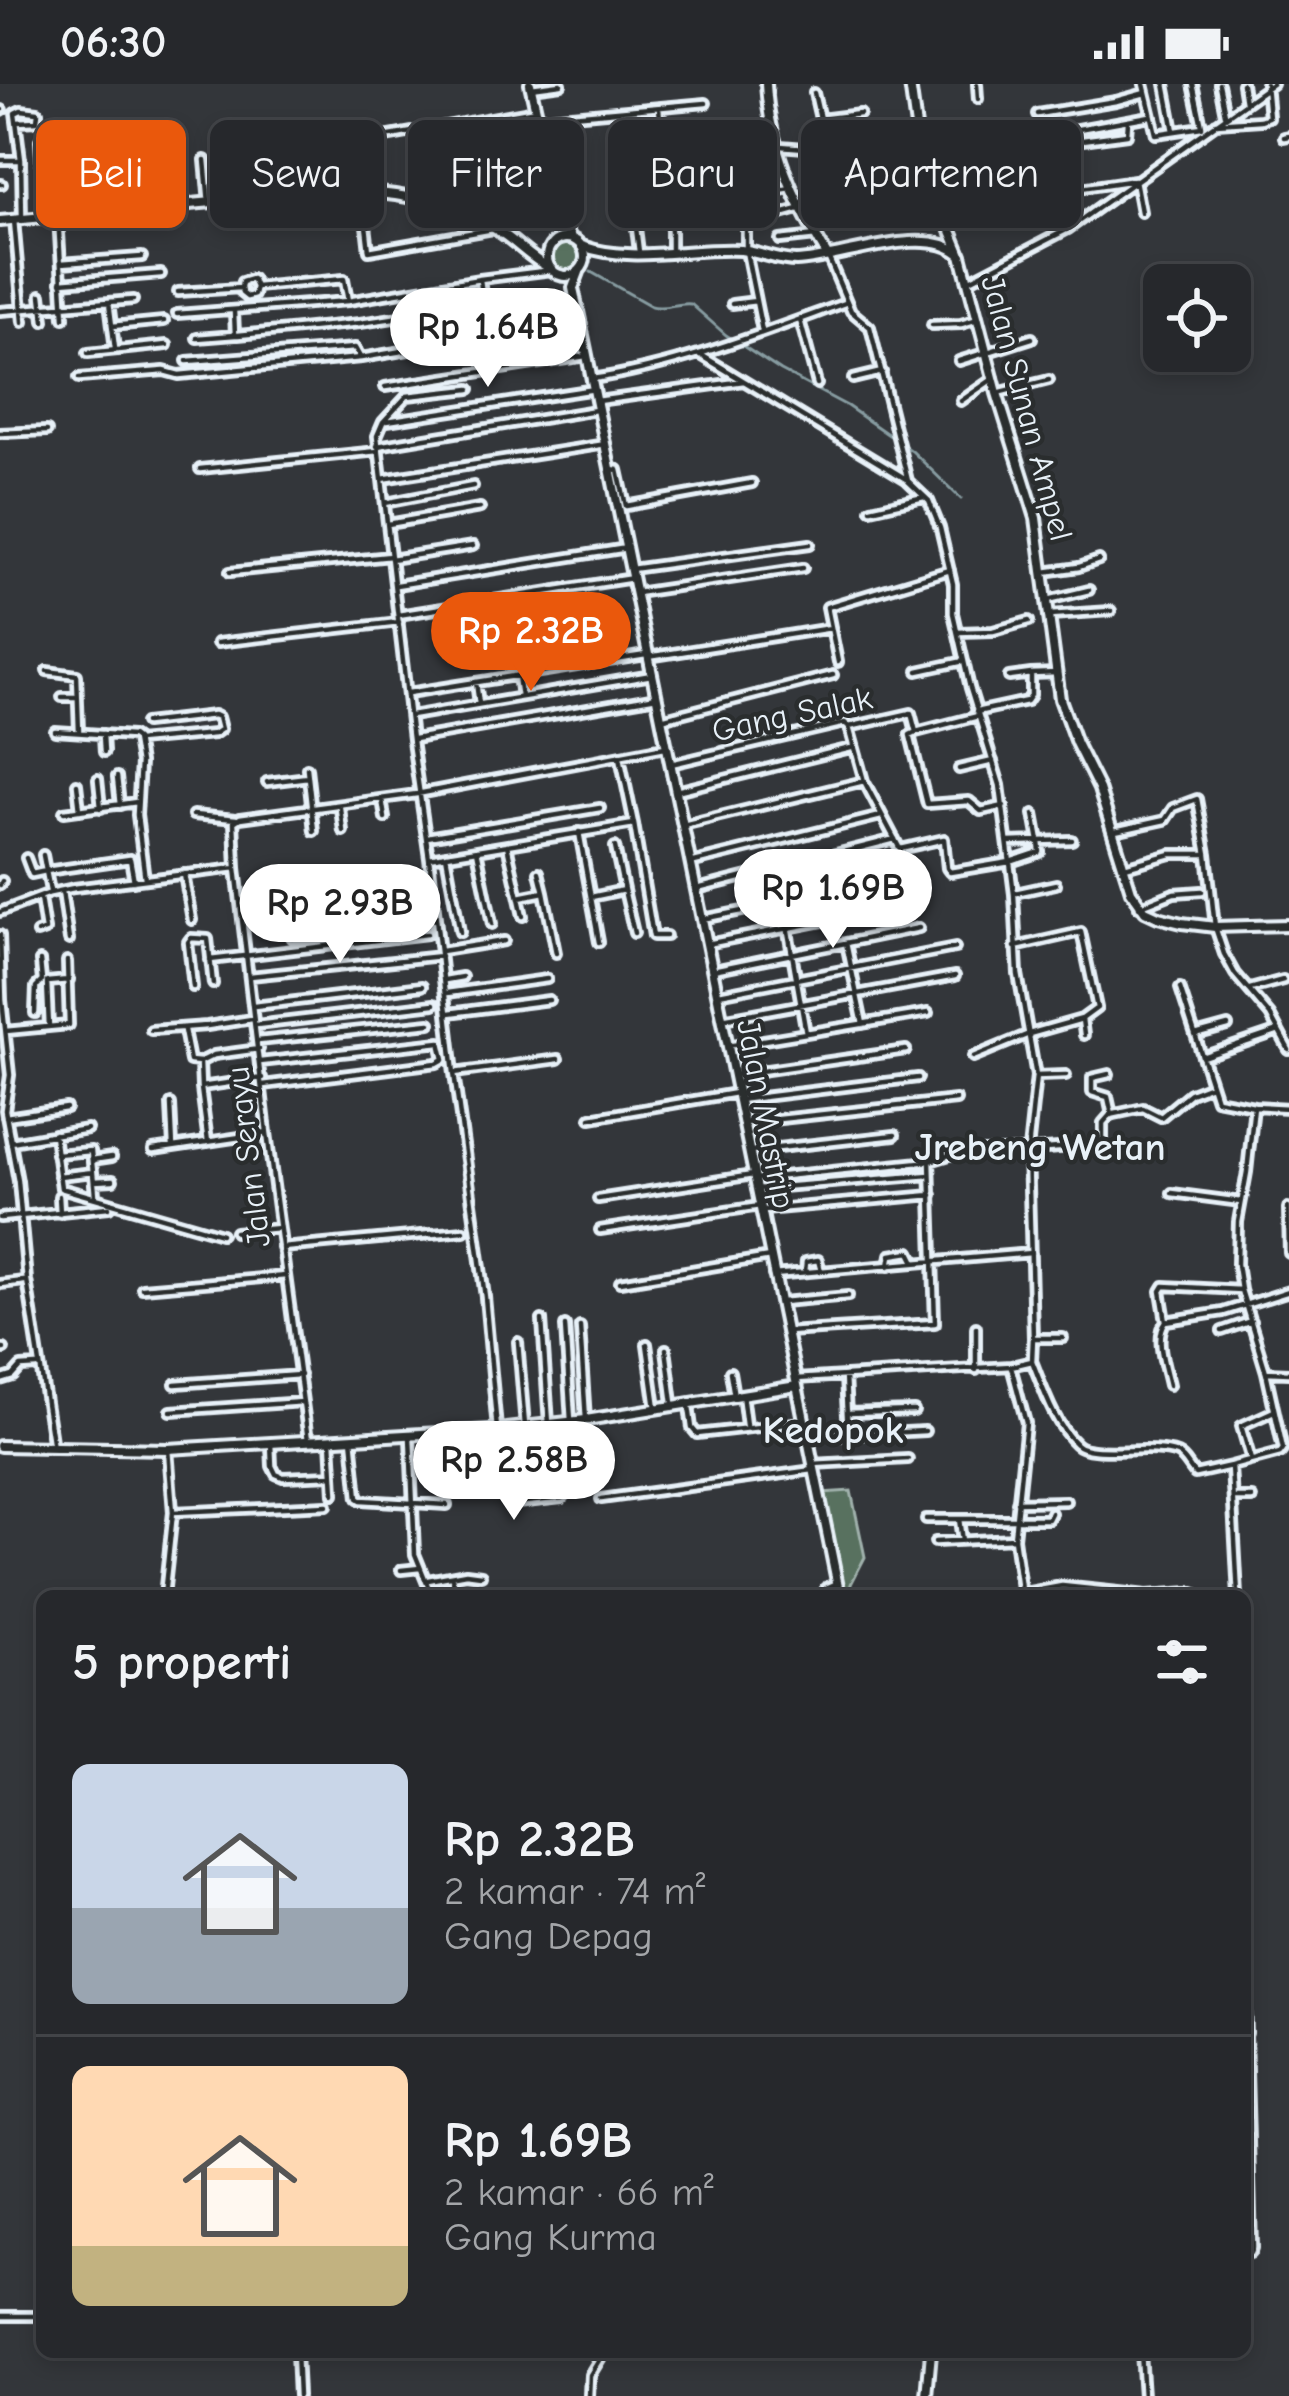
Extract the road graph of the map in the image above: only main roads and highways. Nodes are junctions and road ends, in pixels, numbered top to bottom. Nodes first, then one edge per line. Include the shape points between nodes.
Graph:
1 (766, 84) edge
2 (910, 84) edge
3 (531, 86) edge
4 (538, 120) edge
5 (0, 221) edge
6 (561, 228) edge
7 (565, 228) edge
8 (953, 234) junction
9 (572, 238) junction
10 (559, 239) junction
11 (944, 245) junction
12 (582, 246) junction
13 (599, 250) junction
14 (961, 255) junction
15 (828, 256) junction
16 (586, 257) junction
17 (550, 265) junction
18 (579, 272) junction
19 (562, 276) junction
20 (573, 288) junction
21 (1289, 925) edge
22 (797, 1382) junction
23 (0, 1446) edge
24 (839, 1590) edge
25 (930, 2358) edge
26 (926, 2396) edge

1 - 15 main road via 775,146
2 - 8 main road, Jalan Sunan Ampel via 917,142
3 - 4 main road
5 - 17 main road via 362,191 440,206 496,229
6 - 10 main road
7 - 9 main road
8 - 11 main road
8 - 14 main road, Jalan Sunan Ampel
9 - 10 main road
9 - 12 main road
10 - 17 main road
11 - 14 main road
11 - 15 main road
12 - 13 main road
12 - 16 main road
13 - 15 main road
13 - 16 main road
14 - 21 main road, Jalan Sunan Ampel via 1036,518 1050,615 1044,674 1099,789 1139,907 1215,927
16 - 18 main road
17 - 19 main road
18 - 19 main road
18 - 20 main road
19 - 20 main road, Jalan Mastrip
20 - 22 main road, Jalan Mastrip
22 - 23 main road via 497,1429 168,1449
22 - 24 main road, Jalan Mastrip
25 - 26 main road

